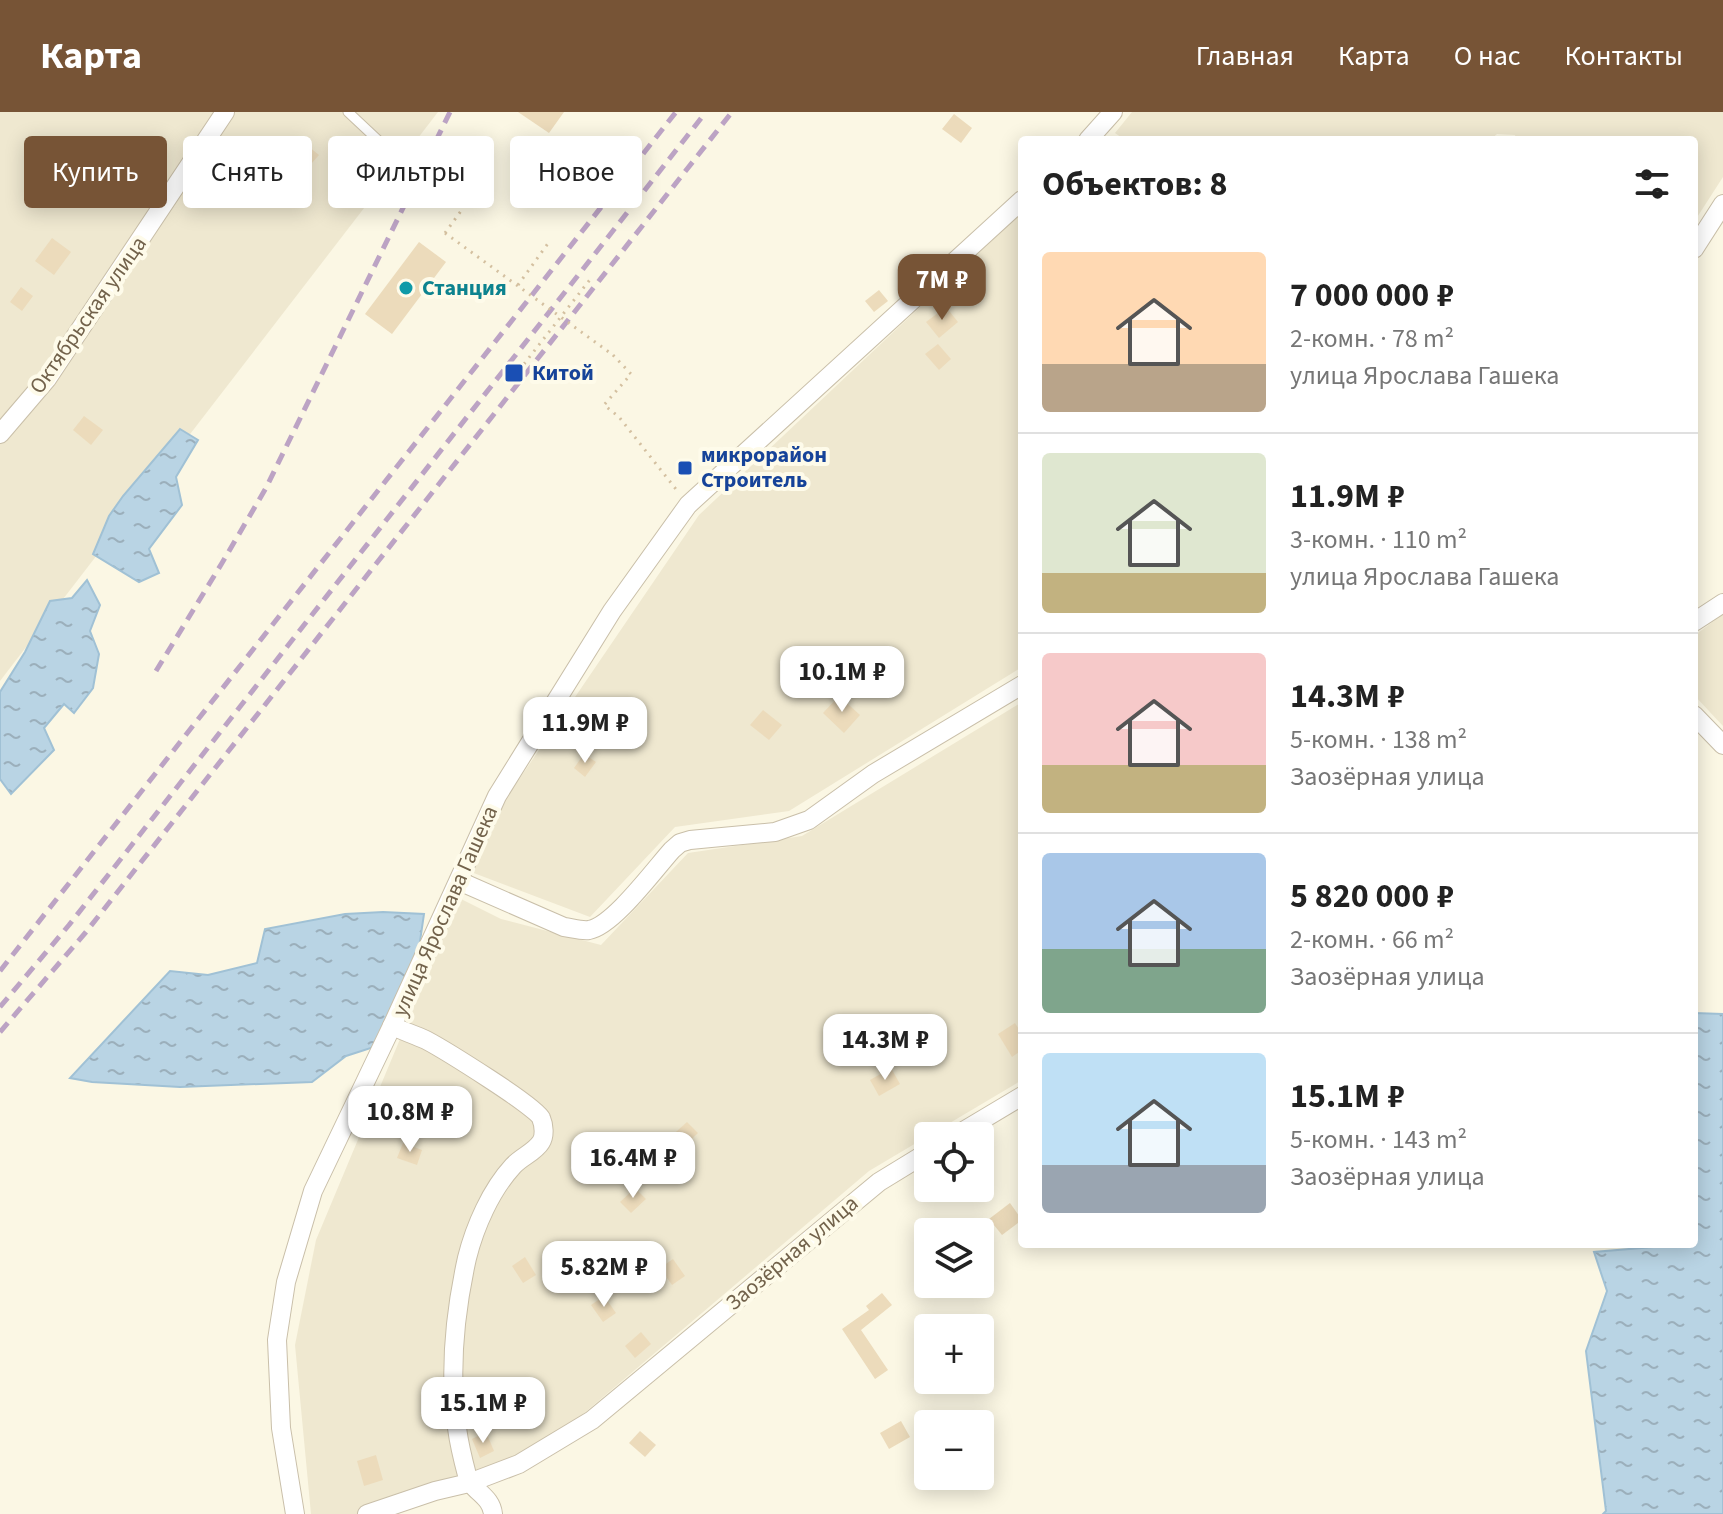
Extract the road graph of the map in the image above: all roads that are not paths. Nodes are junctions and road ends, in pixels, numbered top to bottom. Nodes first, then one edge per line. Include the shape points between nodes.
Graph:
1 (225, 112) edge
2 (348, 112) edge
3 (1113, 112) edge
4 (374, 136) edge
5 (1095, 136) edge
6 (1018, 204) edge
7 (1723, 204) edge
8 (1698, 243) edge
9 (0, 434) edge
10 (1723, 603) edge
11 (1698, 619) edge
12 (1018, 687) edge
13 (1698, 719) edge
14 (1723, 745) edge
15 (459, 881) junction
16 (392, 1026) junction
17 (1018, 1098) edge
18 (978, 1122) edge
19 (914, 1161) edge
20 (469, 1483) junction
21 (295, 1514) edge
22 (367, 1514) edge
23 (493, 1514) edge

1 - 9 street, Октябрьская улица via 47,379
2 - 4 lane
3 - 5 street
6 - 15 street, улица Ярослава Гашека via 688,505 612,611 497,796
7 - 8 street
10 - 11 street
12 - 15 street via 873,774 809,820 775,832 680,843 599,927 564,927
13 - 14 street
15 - 16 street, улица Ярослава Гашека
16 - 20 street via 426,1040 519,1098 541,1115 543,1126 541,1143 513,1166 491,1197 468,1257 454,1363 457,1428
16 - 21 street, улица Ярослава Гашека via 313,1191 286,1282 277,1340 281,1428
17 - 18 street
19 - 20 street, Заозёрная улица via 879,1182 592,1420 519,1464
20 - 22 street, Заозёрная улица
20 - 23 street via 490,1502

